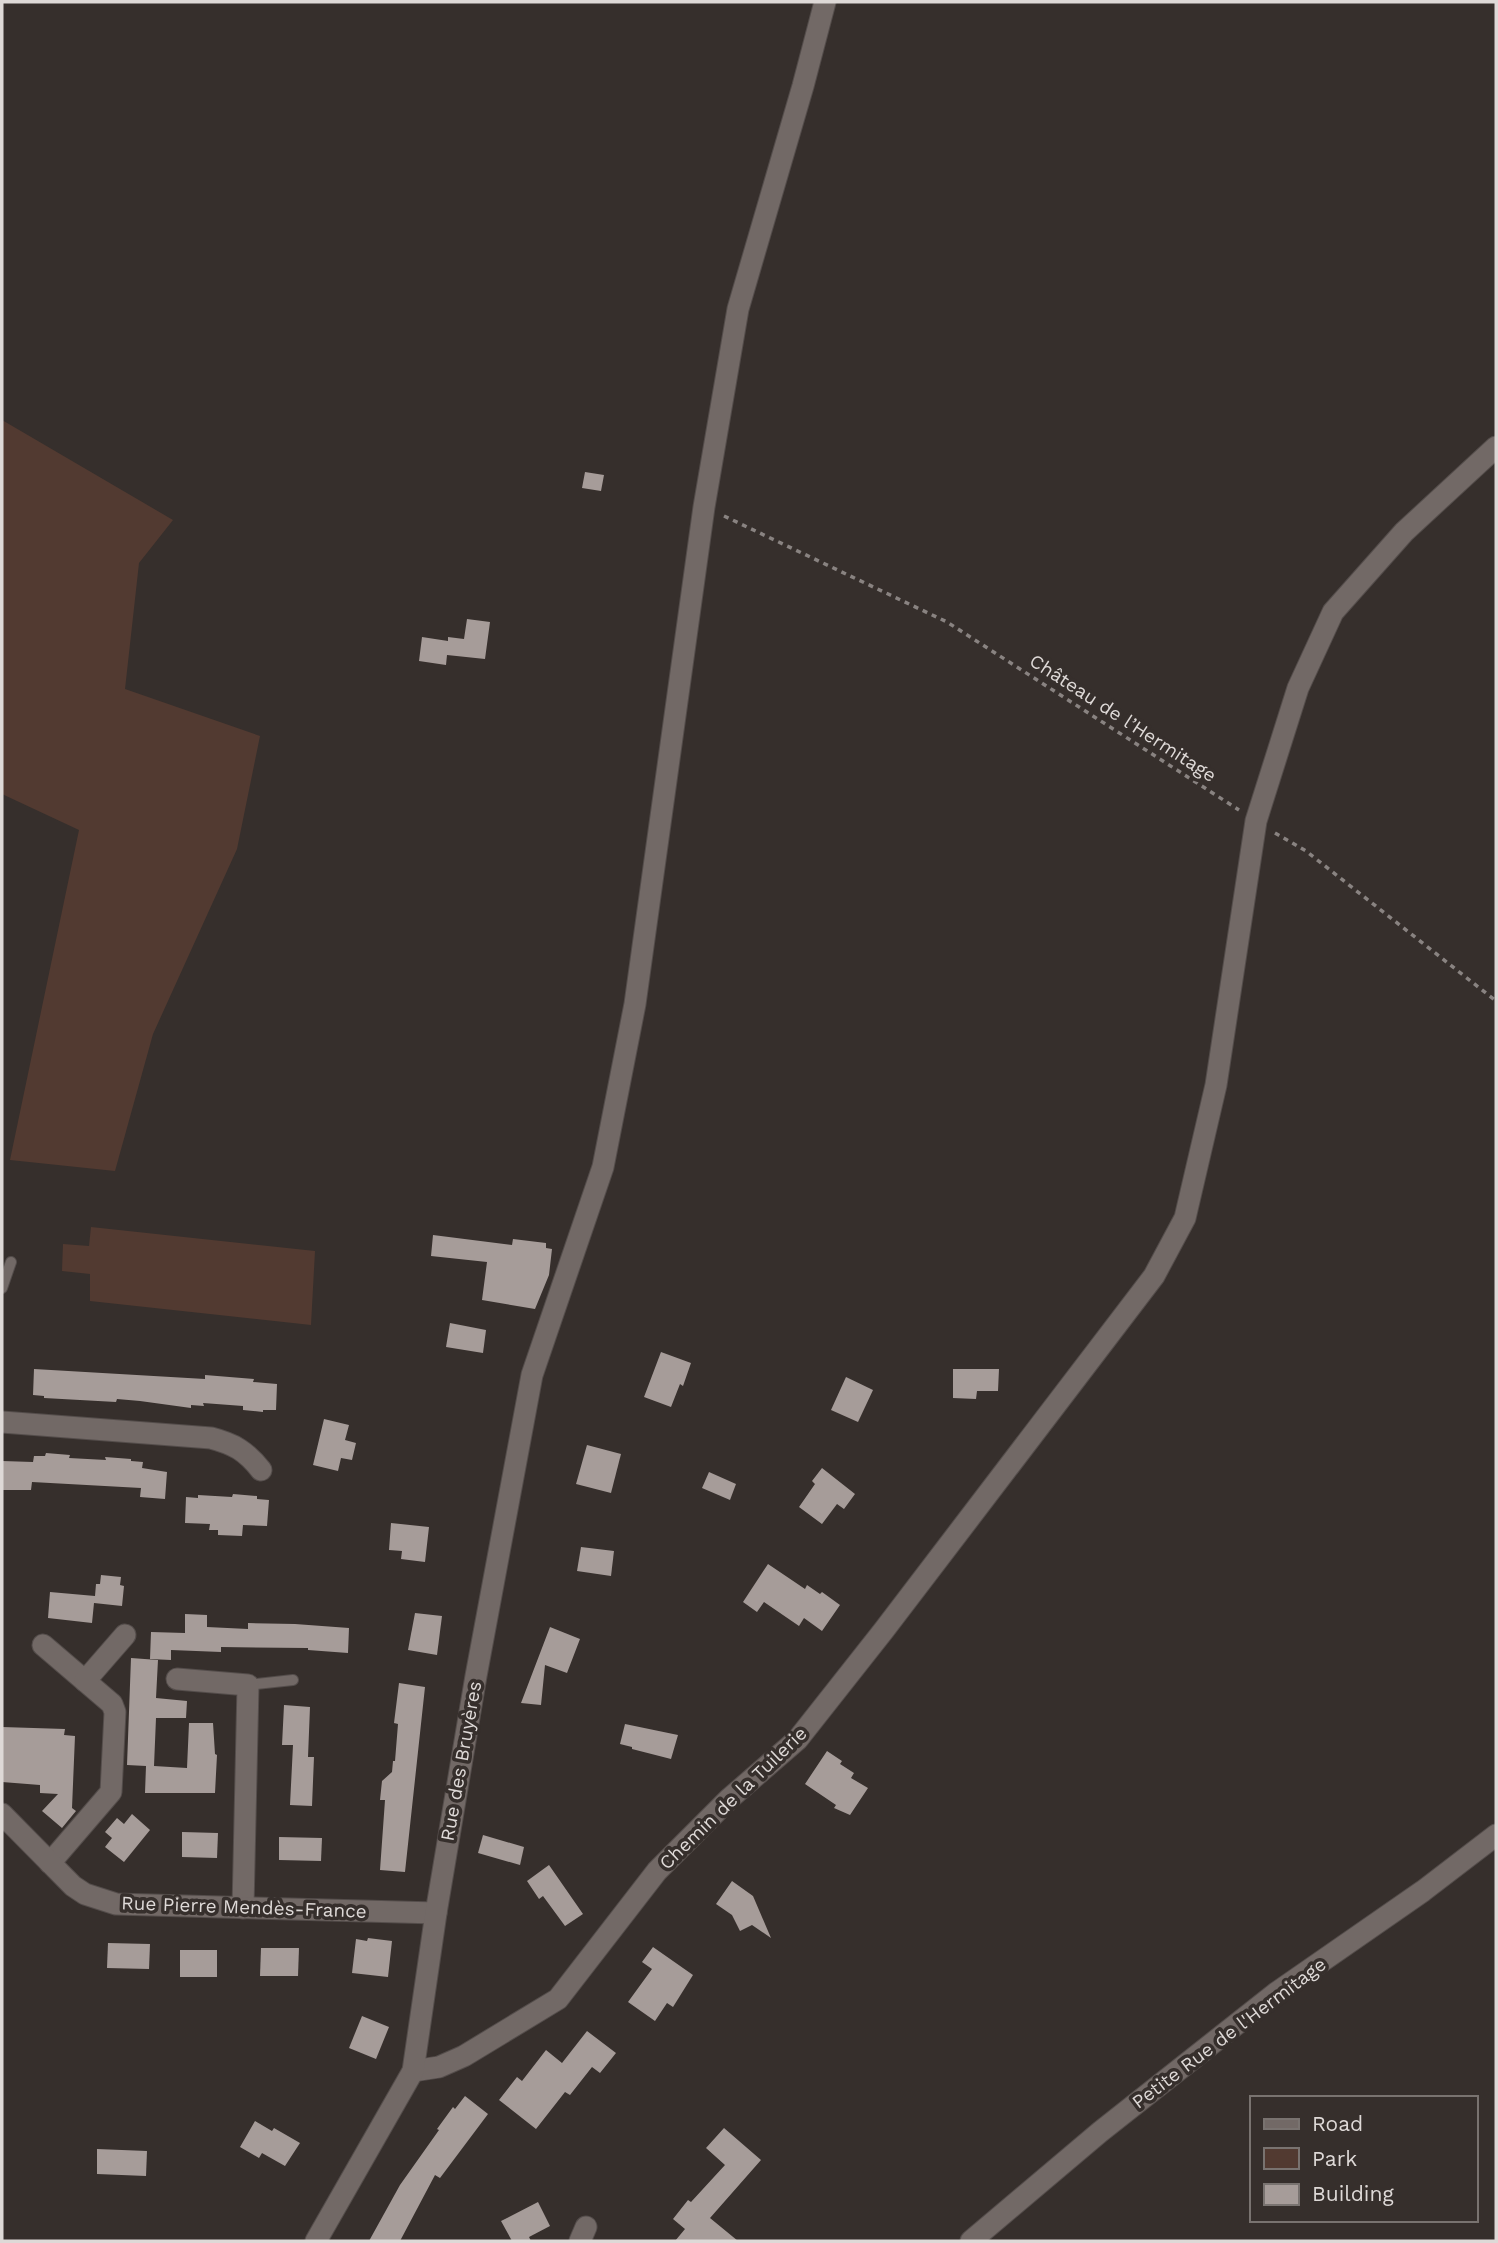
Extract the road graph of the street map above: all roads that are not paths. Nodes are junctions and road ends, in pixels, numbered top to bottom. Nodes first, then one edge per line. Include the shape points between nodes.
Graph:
1 (825, 2) edge
2 (1496, 447) edge
3 (10, 1262) dead end
4 (2, 1288) edge
5 (2, 1422) edge
6 (261, 1470) dead end
7 (125, 1635) dead end
8 (43, 1645) dead end
9 (177, 1679) dead end
10 (293, 1679) dead end
11 (85, 1681) junction
12 (248, 1685) junction
13 (2, 1814) edge
14 (1496, 1835) edge
15 (50, 1863) junction
16 (243, 1908) junction
17 (436, 1913) junction
18 (413, 2071) junction
19 (316, 2241) edge
20 (971, 2241) edge

1 - 17 street, Rue des Bruyères via 738,309 704,507 635,1004 603,1167 532,1374
2 - 18 street, Chemin de la Tuilerie via 1404,532 1333,612 1298,688 1256,821 1216,1085 1185,1218 1154,1276 798,1739 657,1871 558,1998 464,2056
3 - 4 lane
5 - 6 street via 211,1438 247,1453
7 - 11 street
8 - 11 street
9 - 12 street
10 - 12 lane
11 - 15 street via 115,1712 111,1792
12 - 16 street
13 - 15 street, Rue Pierre Mendès-France
14 - 20 street, Petite Rue de l'Hermitage via 1276,1993
15 - 16 street, Rue Pierre Mendès-France via 73,1886 108,1902
16 - 17 street, Rue Pierre Mendès-France
17 - 18 street, Rue des Bruyères
18 - 19 street, Rue des Bruyères

